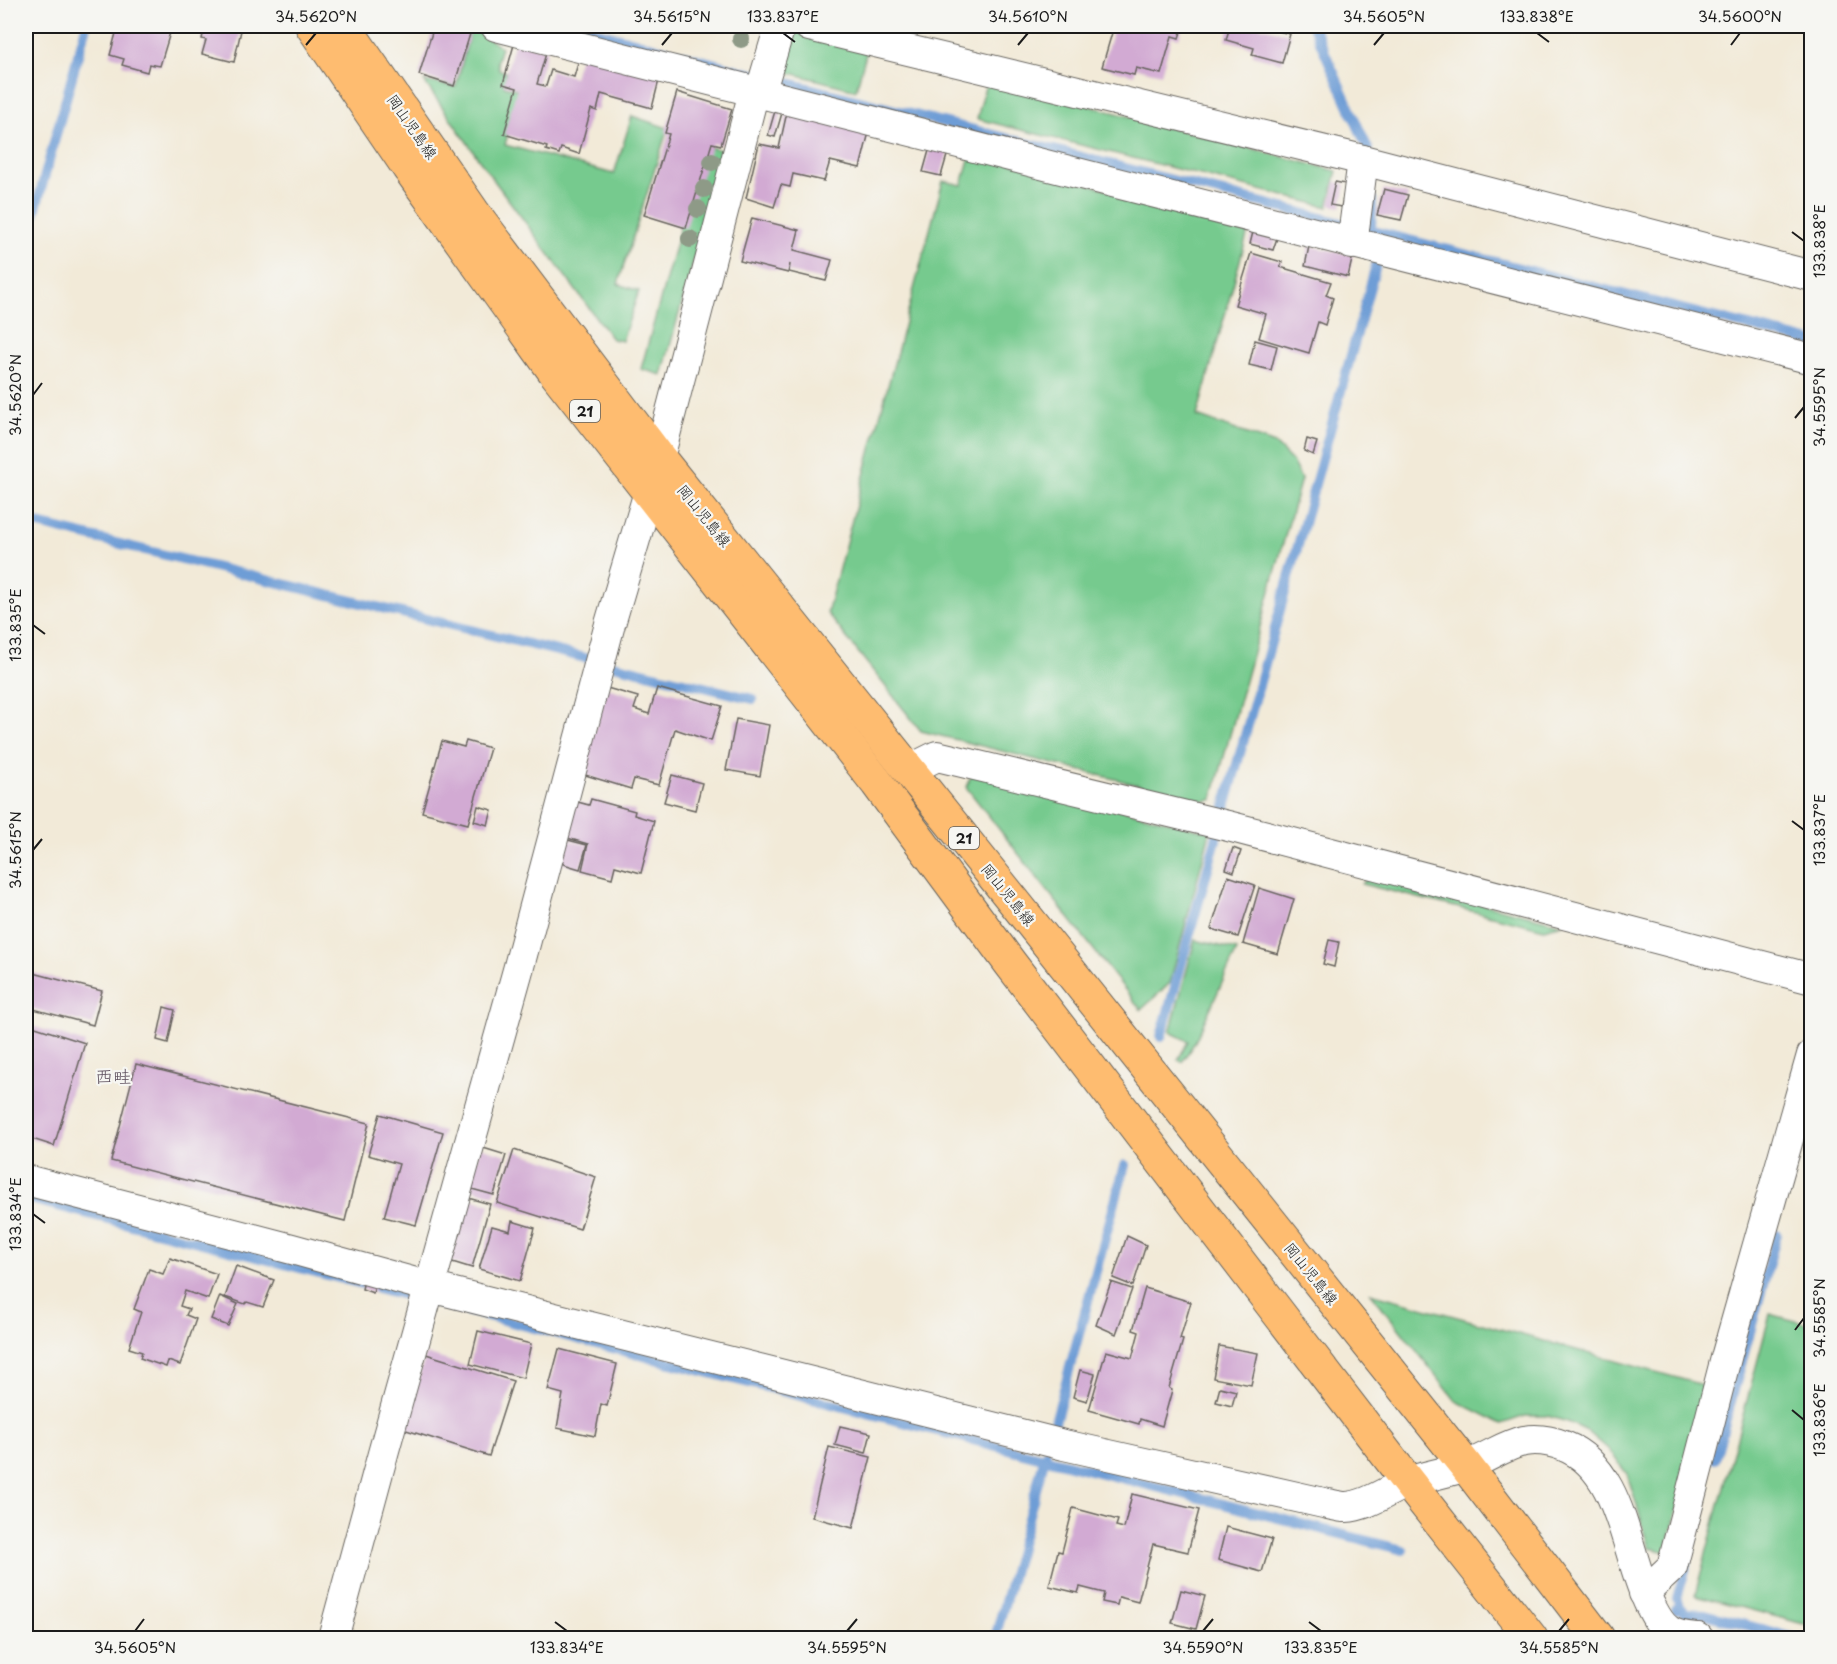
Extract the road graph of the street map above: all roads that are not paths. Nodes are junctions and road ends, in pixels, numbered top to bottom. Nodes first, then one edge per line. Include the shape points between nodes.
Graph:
1 (312, 26) edge
2 (344, 26) edge
3 (496, 26) edge
4 (780, 26) edge
5 (809, 26) edge
6 (763, 82) junction
7 (1363, 160) junction
8 (1364, 238) junction
9 (1812, 276) edge
10 (1812, 359) edge
11 (659, 458) junction
12 (648, 493) junction
13 (909, 770) junction
14 (1812, 979) edge
15 (1812, 1054) edge
16 (26, 1180) edge
17 (426, 1298) junction
18 (1466, 1466) junction
19 (1408, 1482) junction
20 (1644, 1593) junction
21 (333, 1638) edge
22 (1531, 1638) edge
23 (1598, 1638) edge
24 (1698, 1638) edge

1 - 12 main road, 岡山児島線 / 21 via 554,371
2 - 11 main road, 岡山児島線 / 21 via 473,212
3 - 6 street
4 - 6 street
5 - 7 street
6 - 8 street
6 - 11 street via 751,103
7 - 8 street
7 - 9 street
8 - 10 street
11 - 12 street
11 - 13 main road, 岡山児島線 / 21
12 - 17 street
12 - 19 main road, 岡山児島線 / 21 via 877,783
13 - 14 street via 937,756 1220,825
13 - 18 main road, 岡山児島線 / 21
15 - 20 street via 1727,1354 1672,1567
16 - 17 street via 304,1252
17 - 19 street via 1328,1504 1346,1507
17 - 21 street
18 - 19 street
18 - 20 street via 1513,1443 1531,1440 1552,1442 1581,1455 1611,1493
18 - 23 main road, 岡山児島線 / 21
19 - 22 main road, 岡山児島線 / 21
20 - 24 street via 1666,1630

